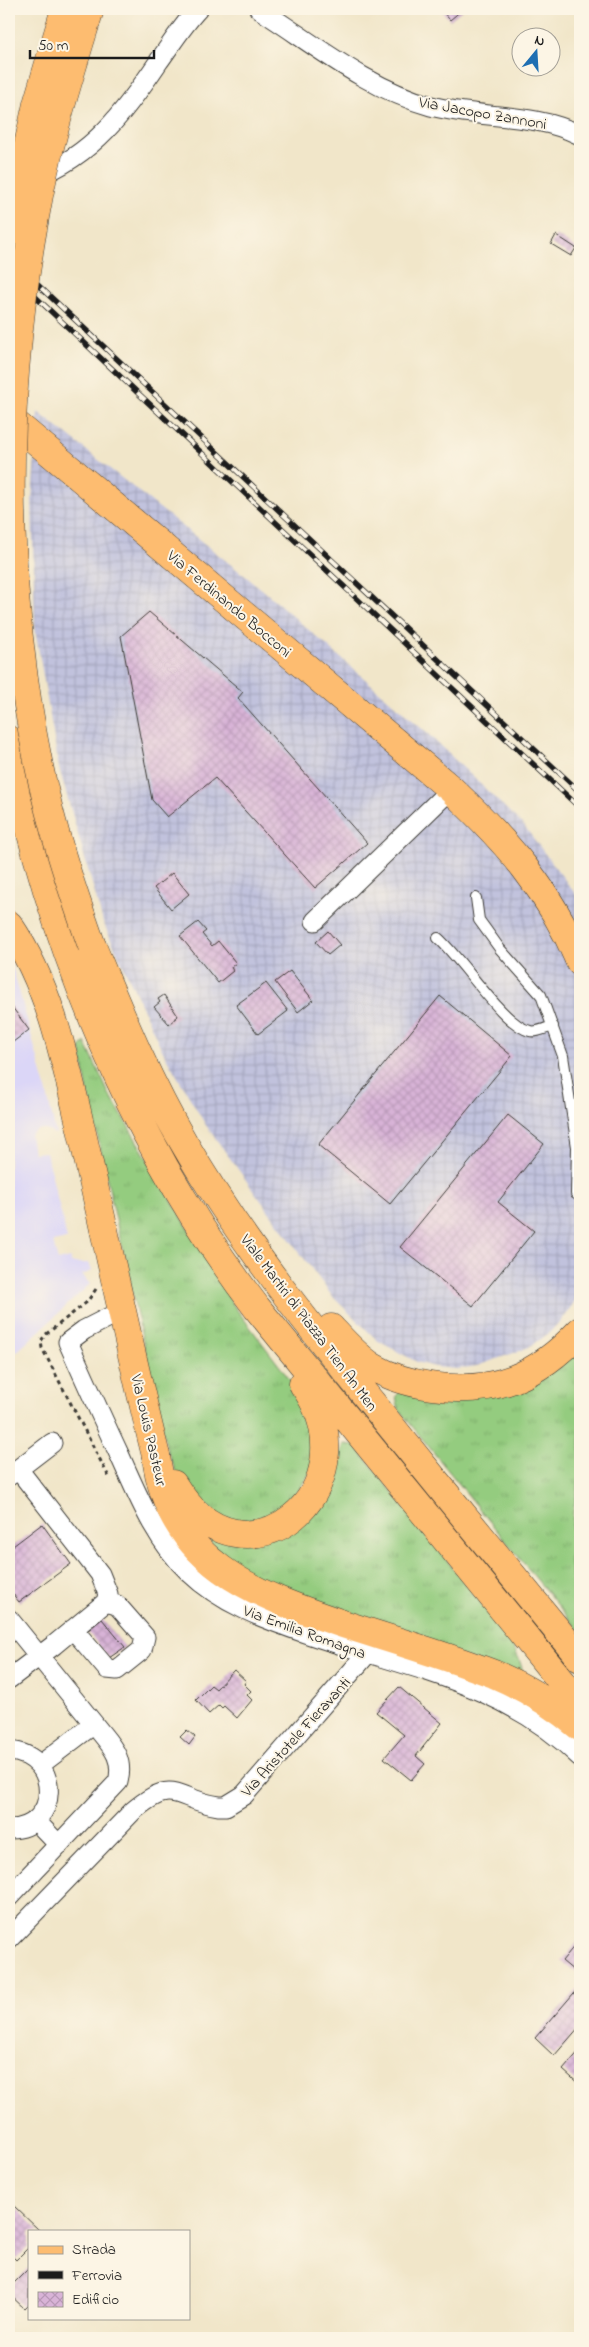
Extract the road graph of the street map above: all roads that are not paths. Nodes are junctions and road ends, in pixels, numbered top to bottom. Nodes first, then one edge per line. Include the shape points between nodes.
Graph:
1 (65, 9) edge
2 (90, 9) edge
3 (198, 9) edge
4 (259, 9) edge
5 (580, 135) edge
6 (9, 178) edge
7 (9, 232) edge
8 (9, 418) edge
9 (9, 740) edge
10 (451, 789) junction
11 (476, 898) dead end
12 (315, 921) dead end
13 (9, 925) edge
14 (438, 938) dead end
15 (80, 949) junction
16 (580, 962) edge
17 (553, 1026) junction
18 (209, 1183) junction
19 (576, 1194) dead end
20 (228, 1270) junction
21 (123, 1310) junction
22 (580, 1331) edge
23 (52, 1443) dead end
24 (156, 1456) junction
25 (13, 1473) edge
26 (106, 1602) junction
27 (9, 1619) edge
28 (73, 1629) junction
29 (368, 1654) junction
30 (40, 1656) junction
31 (580, 1658) edge
32 (9, 1679) edge
33 (580, 1704) edge
34 (94, 1724) junction
35 (580, 1727) edge
36 (9, 1752) edge
37 (580, 1757) edge
38 (40, 1765) junction
39 (35, 1820) junction
40 (9, 1829) edge
41 (59, 1845) junction
42 (9, 1897) edge
43 (9, 1939) edge

1 - 7 main road, bridge via 37,104
2 - 15 main road, Viale Martiri di Piazza Tien An Men, bridge via 60,108 35,216 18,337 11,467 16,614 32,726
3 - 6 street via 124,110 84,151 70,162 33,178
4 - 5 street, Via Jacopo Zannoni via 397,95 452,110 544,122
8 - 10 main road, Via Ferdinando Bocconi
9 - 15 main road, Viale Martiri di Piazza Tien An Men via 40,870
10 - 12 street
10 - 16 main road, Via Ferdinando Bocconi via 497,833 523,864 547,898
11 - 17 lane via 479,920 541,995
13 - 21 main road, Via Louis Pasteur via 28,958 61,1042
14 - 17 lane via 454,952 516,1026 532,1032
15 - 18 main road, Viale Martiri di Piazza Tien An Men via 185,1145
15 - 20 main road, Viale Martiri di Piazza Tien An Men via 119,1077 146,1131
17 - 19 lane via 563,1056 577,1147
18 - 22 main road via 255,1231 335,1333 355,1353 396,1378 449,1388 505,1383 546,1363
18 - 31 main road, Viale Martiri di Piazza Tien An Men via 312,1331
20 - 24 main road via 249,1311 318,1409 325,1434 325,1455 315,1491 295,1517 282,1526 268,1532 239,1533 214,1526 188,1506
20 - 33 main road, Viale Martiri di Piazza Tien An Men
21 - 24 main road, Via Louis Pasteur
21 - 29 street, Via Emilia Romagna via 68,1342 139,1498 166,1543 189,1572 237,1606 264,1619
23 - 25 street
24 - 35 main road, Via Louis Pasteur via 159,1478 184,1530 216,1566 237,1581 285,1605 494,1674 534,1694
25 - 26 street via 100,1574 108,1594
26 - 28 street
26 - 28 street via 117,1605 145,1637 142,1650 117,1670 107,1669
27 - 30 street
28 - 30 street
29 - 37 street, Via Emilia Romagna via 466,1684 506,1702
29 - 43 street, Via Aristotele Fieravanti via 244,1795 226,1806 175,1792 151,1797 133,1811
30 - 32 street
30 - 34 street
34 - 38 street
34 - 41 street via 116,1752 122,1768 118,1782
36 - 38 street via 19,1752
38 - 39 street via 49,1794 42,1813
39 - 40 street via 24,1827
39 - 41 street
41 - 42 street

